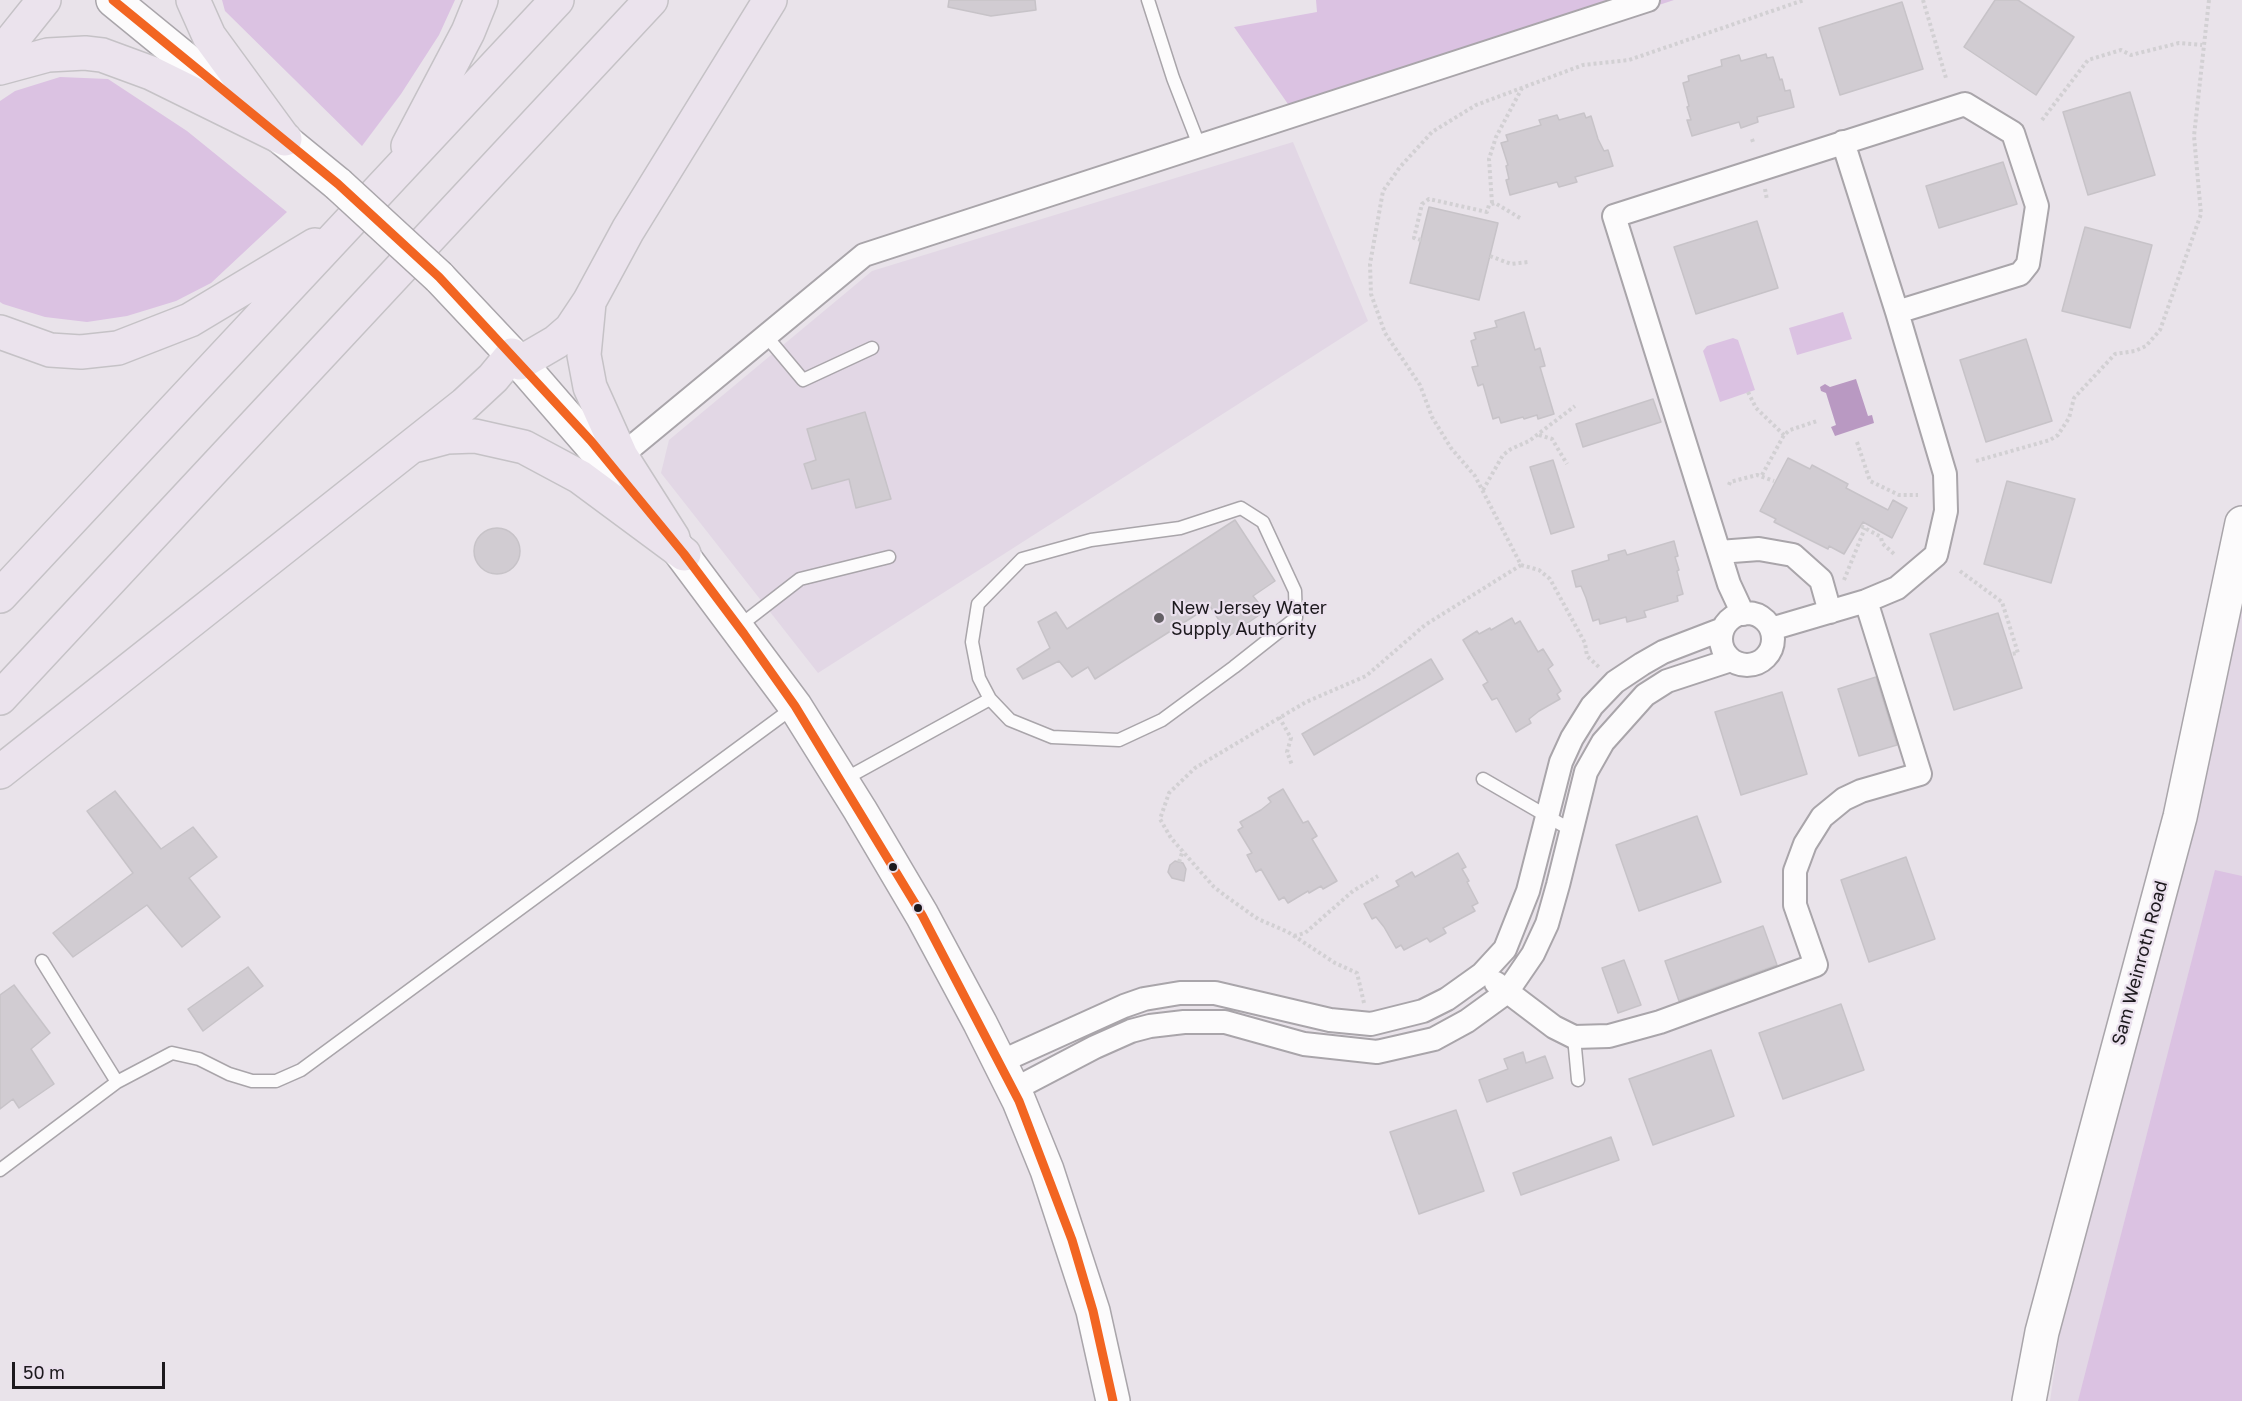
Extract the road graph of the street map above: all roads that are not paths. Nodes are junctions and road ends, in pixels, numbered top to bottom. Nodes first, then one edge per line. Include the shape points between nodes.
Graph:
1 (44, 0) edge
2 (113, 0) edge
3 (193, 0) edge
4 (481, 0) edge
5 (557, 0) edge
6 (651, 0) edge
7 (770, 0) edge
8 (1148, 0) edge
9 (1648, 0) edge
10 (0, 55) edge
11 (0, 68) edge
12 (285, 140) junction
13 (1843, 142) junction
14 (1199, 145) junction
15 (388, 184) junction
16 (350, 224) junction
17 (589, 302) junction
18 (1897, 312) junction
19 (0, 332) edge
20 (767, 337) junction
21 (872, 348) dead end
22 (516, 359) junction
23 (404, 451) junction
24 (615, 461) junction
25 (2242, 523) edge
26 (1719, 552) junction
27 (684, 554) junction
28 (889, 557) dead end
29 (0, 596) edge
30 (1866, 601) junction
31 (1830, 612) junction
32 (1743, 614) junction
33 (738, 627) junction
34 (1723, 629) junction
35 (1771, 629) junction
36 (1731, 660) junction
37 (0, 698) edge
38 (990, 699) junction
39 (795, 706) junction
40 (0, 772) edge
41 (1483, 779) dead end
42 (842, 780) junction
43 (1547, 817) junction
44 (1571, 830) junction
45 (42, 961) dead end
46 (1482, 974) junction
47 (1507, 992) junction
48 (1574, 1037) junction
49 (1006, 1076) junction
50 (1578, 1080) dead end
51 (117, 1082) junction
52 (0, 1170) edge
53 (1113, 1401) edge
54 (2029, 1401) edge

1 - 10 highway
2 - 12 street
3 - 12 highway via 209,36
4 - 15 highway
5 - 15 highway
6 - 37 highway
7 - 17 highway via 628,230
8 - 14 lane
9 - 14 street
11 - 12 highway via 48,55 102,55 151,73
12 - 22 street, bridge via 439,277
13 - 18 street
13 - 18 street via 1965,104 2013,133 2037,206 2028,264 2020,274
13 - 26 street via 1614,216
14 - 20 street via 864,255
15 - 16 highway
16 - 19 highway via 190,320 138,342 101,350 60,351 32,346
16 - 29 highway
17 - 22 highway via 556,342
17 - 24 highway via 585,370
18 - 30 street via 1945,474 1946,511 1936,555 1898,588
20 - 21 lane via 803,380
20 - 24 street
22 - 23 highway
22 - 24 street
23 - 27 highway via 434,440 459,437 492,438 524,447 580,477
23 - 40 highway
24 - 27 highway
25 - 54 street, Sam Weinroth Road via 2180,817 2042,1332
26 - 31 street via 1759,549 1793,555 1821,580
26 - 32 street
27 - 33 street
28 - 33 lane via 800,579
30 - 31 street
30 - 48 street via 1920,774 1861,790 1844,799 1822,817 1805,844 1795,871 1795,905 1816,965 1660,1022 1609,1036
31 - 35 street
32 - 34 street
32 - 35 street via 1760,616
33 - 39 street
34 - 36 street via 1722,646
34 - 43 street via 1642,664 1615,682 1592,706 1561,762
35 - 36 street via 1773,646 1764,660 1747,665
36 - 44 street via 1667,681 1645,695 1623,717 1603,742 1587,772
38 - 38 lane via 979,678 972,642 978,604 1022,560 1091,540 1180,528 1241,508 1263,522 1295,591 1296,618 1162,720 1119,740 1052,737 1010,720
38 - 42 lane
39 - 42 street
39 - 51 lane via 301,1070 276,1081 252,1081 199,1059 172,1053
41 - 43 lane
42 - 49 street via 922,915
43 - 44 lane
43 - 46 street via 1519,919 1505,949
44 - 47 street via 1546,924 1533,954
45 - 51 lane
46 - 47 street
46 - 49 street via 1423,1011 1371,1024 1330,1020 1215,993 1144,999
47 - 48 street
47 - 49 street via 1434,1039 1377,1052 1304,1044 1225,1022 1184,1022 1131,1031
48 - 50 lane
49 - 53 street via 1072,1240
51 - 52 lane

